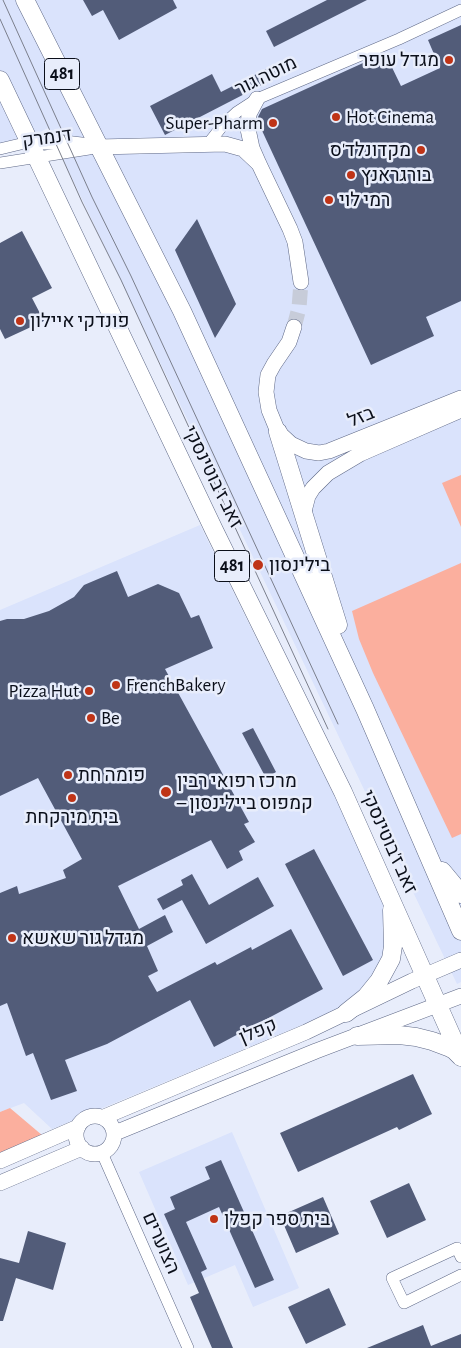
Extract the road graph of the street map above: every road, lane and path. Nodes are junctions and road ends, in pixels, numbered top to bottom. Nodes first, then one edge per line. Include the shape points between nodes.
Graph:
1 (25, 0) edge
2 (461, 10) edge
3 (0, 80) edge
4 (257, 99) junction
5 (208, 144) junction
6 (98, 148) junction
7 (0, 149) edge
8 (33, 150) junction
9 (0, 163) edge
10 (259, 164) junction
11 (301, 282) tunnel mouth
12 (294, 327) tunnel mouth
13 (461, 398) edge
14 (461, 410) edge
15 (278, 432) junction
16 (303, 516) junction
17 (365, 709) junction
18 (428, 853) junction
19 (461, 894) edge
20 (391, 898) junction
21 (461, 931) edge
22 (461, 960) edge
23 (425, 976) junction
24 (461, 996) edge
25 (438, 1005) junction
26 (346, 1013) junction
27 (357, 1036) junction
28 (461, 1057) edge
29 (104, 1118) junction
30 (78, 1128) junction
31 (115, 1133) junction
32 (82, 1148) junction
33 (102, 1153) junction
34 (0, 1161) edge
35 (0, 1183) edge
36 (461, 1257) edge
37 (461, 1276) edge
38 (188, 1348) edge

1 - 6 main road, זאב ז'בוטינסקי / 481
2 - 4 street, מוטה גור
3 - 8 main road, זאב ז'בוטינסקי / 481
4 - 5 street, מוטה גור via 237,112
4 - 10 street via 249,114 248,129
5 - 6 street
5 - 10 street via 243,149
6 - 8 street via 56,142
6 - 17 main road, זאב ז'בוטינסקי / 481 via 182,311
7 - 8 street, דנמרק
8 - 9 street, דנמרק
8 - 20 main road, זאב ז'בוטינסקי / 481
10 - 11 street via 295,242
12 - 15 street via 289,342 268,376 268,405
13 - 15 street, בזל via 319,453 291,444
14 - 16 street, בזל via 341,464 313,488
15 - 16 main road
16 - 17 main road
17 - 18 main road, זאב ז'בוטינסקי / 481
18 - 19 main road
18 - 21 main road, זאב ז'בוטינסקי / 481
20 - 23 main road, זאב ז'בוטינסקי / 481
20 - 26 main road via 391,959 366,997
22 - 23 street, קפלן
23 - 25 main road, זאב ז'בוטינסקי / 481
23 - 26 street, קפלן
24 - 25 street
25 - 27 street
25 - 28 main road, זאב ז'בוטינסקי / 481
26 - 29 street, קפלן
27 - 28 main road via 399,1034 416,1037 448,1047
27 - 31 street
29 - 30 street via 86,1118
29 - 31 street
30 - 32 street via 77,1140
30 - 34 street
31 - 33 street via 112,1145
32 - 33 street via 90,1153
32 - 35 street
33 - 38 street, הצוערים
36 - 37 street via 457,1248 392,1278 404,1303

